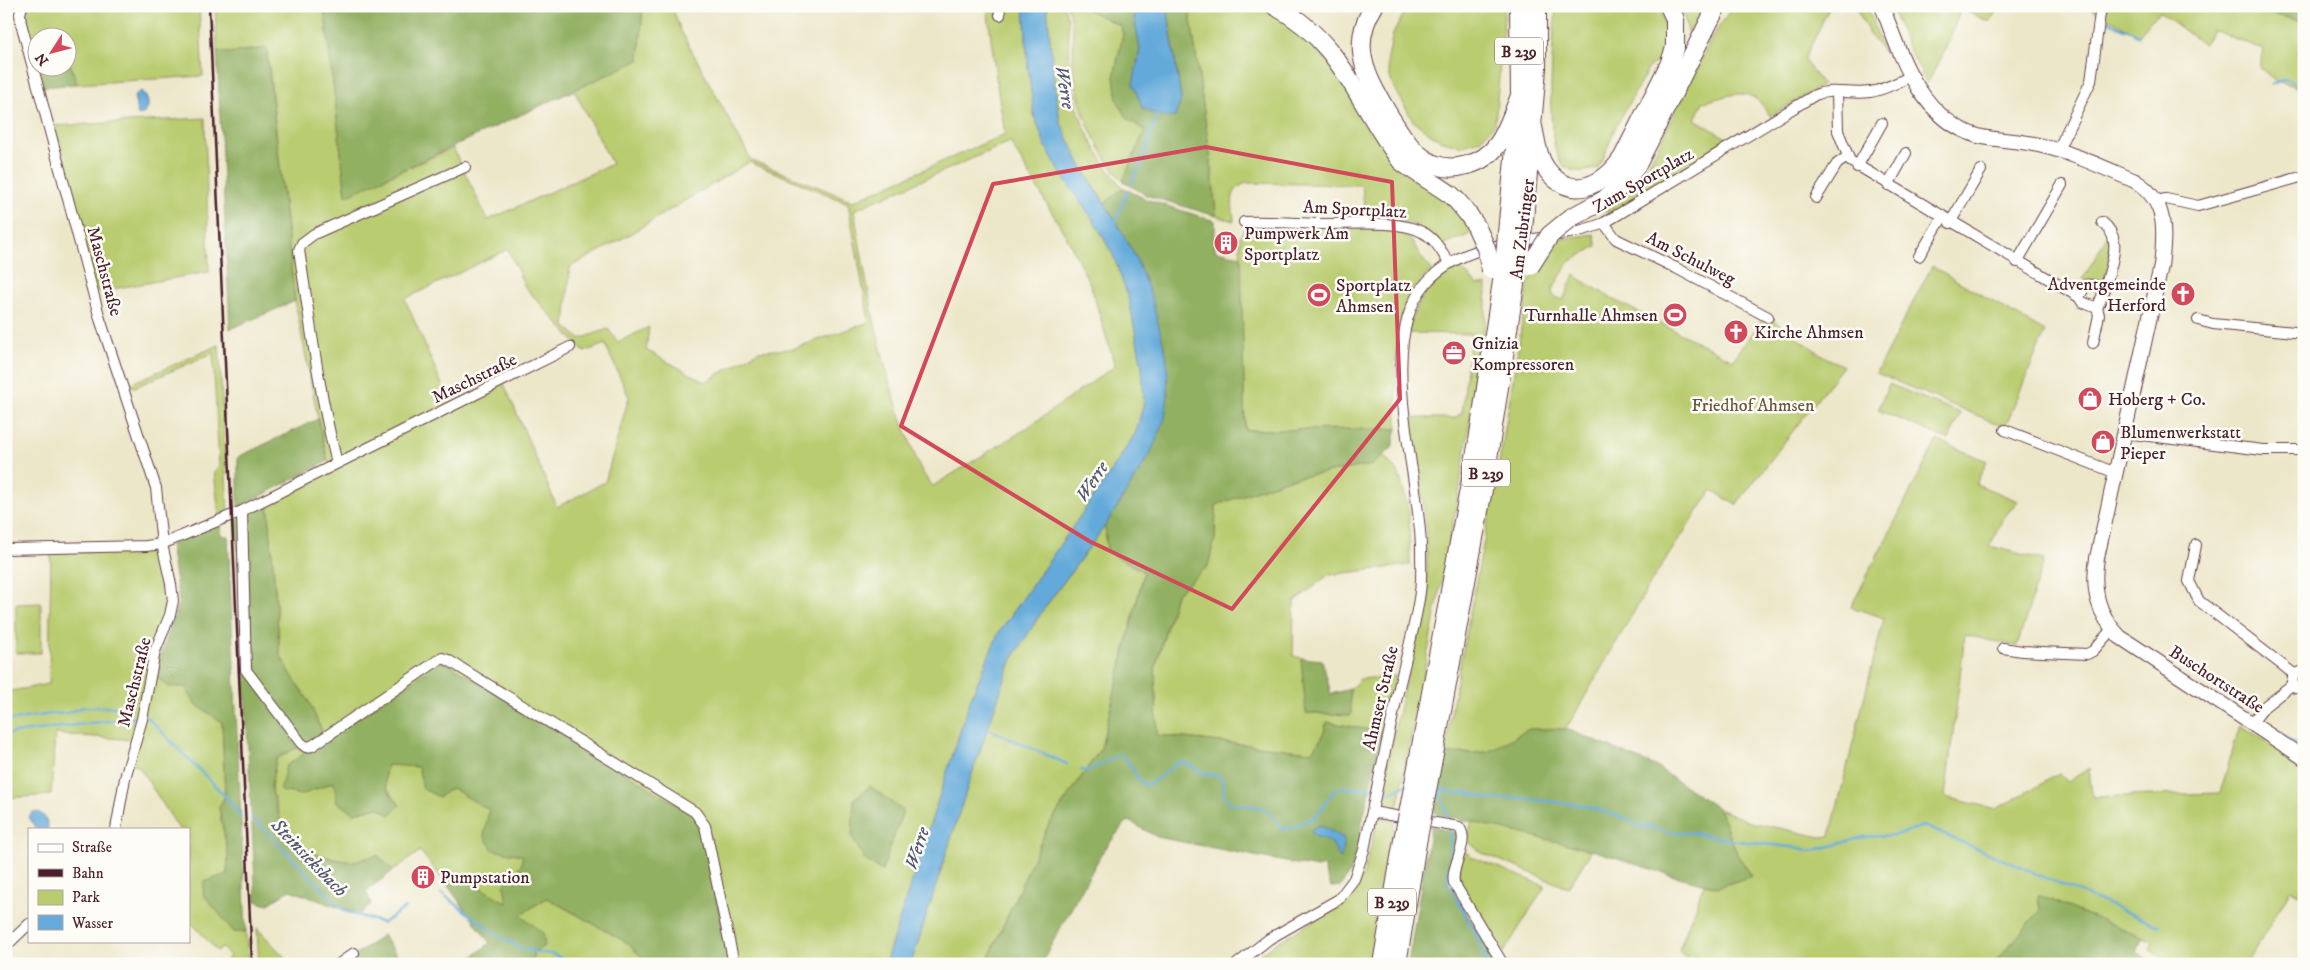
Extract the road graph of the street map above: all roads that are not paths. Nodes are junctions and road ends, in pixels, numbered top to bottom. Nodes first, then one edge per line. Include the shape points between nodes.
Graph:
1 (22, 6) edge
2 (1275, 6) edge
3 (1374, 6) edge
4 (1519, 6) edge
5 (1537, 6) edge
6 (1669, 6) edge
7 (1717, 6) edge
8 (1882, 6) edge
9 (2101, 6) edge
10 (1910, 76) junction
11 (1837, 92) junction
12 (1520, 96) junction
13 (1882, 123) dead end
14 (1533, 127) junction
15 (2058, 150) junction
16 (1906, 153) dead end
17 (1847, 157) junction
18 (1857, 166) junction
19 (465, 167) dead end
20 (1982, 170) dead end
21 (2304, 176) edge
22 (1888, 184) junction
23 (2062, 185) dead end
24 (1816, 198) dead end
25 (2156, 201) junction
26 (1946, 220) junction
27 (1516, 221) junction
28 (1244, 222) dead end
29 (2102, 222) dead end
30 (1604, 223) junction
31 (1919, 256) dead end
32 (2017, 262) junction
33 (1449, 263) junction
34 (1511, 267) junction
35 (2102, 289) junction
36 (2079, 297) junction
37 (2097, 308) junction
38 (1768, 317) dead end
39 (1504, 320) junction
40 (2198, 320) dead end
41 (2304, 333) edge
42 (2093, 343) dead end
43 (570, 347) dead end
44 (2005, 430) dead end
45 (2125, 433) junction
46 (2304, 450) edge
47 (337, 463) junction
48 (2116, 474) junction
49 (242, 511) junction
50 (162, 544) junction
51 (2196, 545) dead end
52 (6, 549) edge
53 (1420, 591) joint
54 (2112, 629) junction
55 (2003, 648) dead end
56 (2297, 676) edge
57 (2304, 689) edge
58 (2251, 724) junction
59 (2304, 758) edge
60 (1372, 809) junction
61 (116, 828) edge
62 (1410, 842) junction
63 (28, 925) edge
64 (6, 946) edge
65 (354, 953) dead end
66 (339, 964) edge
67 (734, 964) edge
68 (1238, 964) edge
69 (1382, 964) edge
70 (1396, 964) edge
71 (1503, 964) edge

1 - 50 street, Maschstraße via 21,23 100,319 156,488
2 - 34 highway, bridge via 1313,32 1336,58 1401,161 1459,203 1476,226 1486,248
3 - 12 highway via 1362,32 1364,67 1405,142 1428,163 1460,168 1486,156 1507,130
4 - 12 highway, Am Zubringer / B 239
5 - 14 highway, Am Zubringer / B 239
6 - 14 highway via 1676,35 1672,57 1623,157 1603,180 1577,187 1555,178 1543,164
7 - 34 highway, bridge via 1640,161 1630,174 1604,200 1572,217
8 - 10 main road, Buschortstraße
9 - 15 street via 2091,81
10 - 11 street, Zum Sportplatz via 1879,90
10 - 15 main road, Buschortstraße via 1933,108 1976,135
11 - 17 street via 1838,131
11 - 30 street, Zum Sportplatz via 1815,95
12 - 27 highway, Am Zubringer / B 239
13 - 18 street
14 - 27 highway, Am Zubringer / B 239
15 - 25 main road, Buschortstraße via 2135,181 2145,187
16 - 22 street
17 - 18 street
17 - 24 street via 1837,164
18 - 22 street
19 - 47 street via 314,234 302,243 299,250 316,363
20 - 26 street
21 - 25 street via 2198,206 2166,199
22 - 26 street
23 - 32 street
25 - 45 main road, Buschortstraße via 2163,226 2161,266
26 - 31 street
26 - 32 street
27 - 34 highway, Am Zubringer / B 239, bridge
28 - 33 street, Am Sportplatz via 1268,220 1416,228 1431,238
29 - 35 street via 2111,232 2115,251
30 - 33 street, Zum Sportplatz via 1577,232 1474,252
30 - 38 street, Am Schulweg via 1616,239
32 - 36 street
33 - 53 street, Zum Sportplatz via 1420,290 1403,330 1403,405 1420,517
34 - 39 highway
34 - 39 highway, Am Zubringer / B 239
35 - 36 street via 2086,285
35 - 37 street via 2104,292
36 - 37 street via 2082,302
37 - 42 street via 2099,315
39 - 62 highway, Am Zubringer / B 239, bridge via 1452,623
40 - 41 street
43 - 47 street, Maschstraße
44 - 48 street
45 - 46 street via 2262,450
45 - 48 main road, Buschortstraße
47 - 49 street, Maschstraße
48 - 54 main road, Buschortstraße via 2094,573 2099,608
49 - 50 street, Maschstraße
49 - 67 street via 246,670 300,743 312,746 437,661 442,658 448,660 701,818
50 - 52 street, Maschstraße
50 - 61 street, Maschstraße via 173,601 155,651
51 - 56 street via 2189,581 2199,601
53 - 60 street, Ahmser Straße
54 - 55 street via 2087,654
54 - 58 main road, Buschortstraße via 2130,645
56 - 57 street via 2295,688
56 - 58 street
58 - 59 main road, Buschortstraße
60 - 68 street, Ahmser Straße via 1354,879 1339,899 1269,939
60 - 71 street via 1457,826 1462,831 1462,842 1453,869 1454,883
62 - 69 highway, B 239
62 - 70 highway, B 239
63 - 64 street
65 - 66 street

